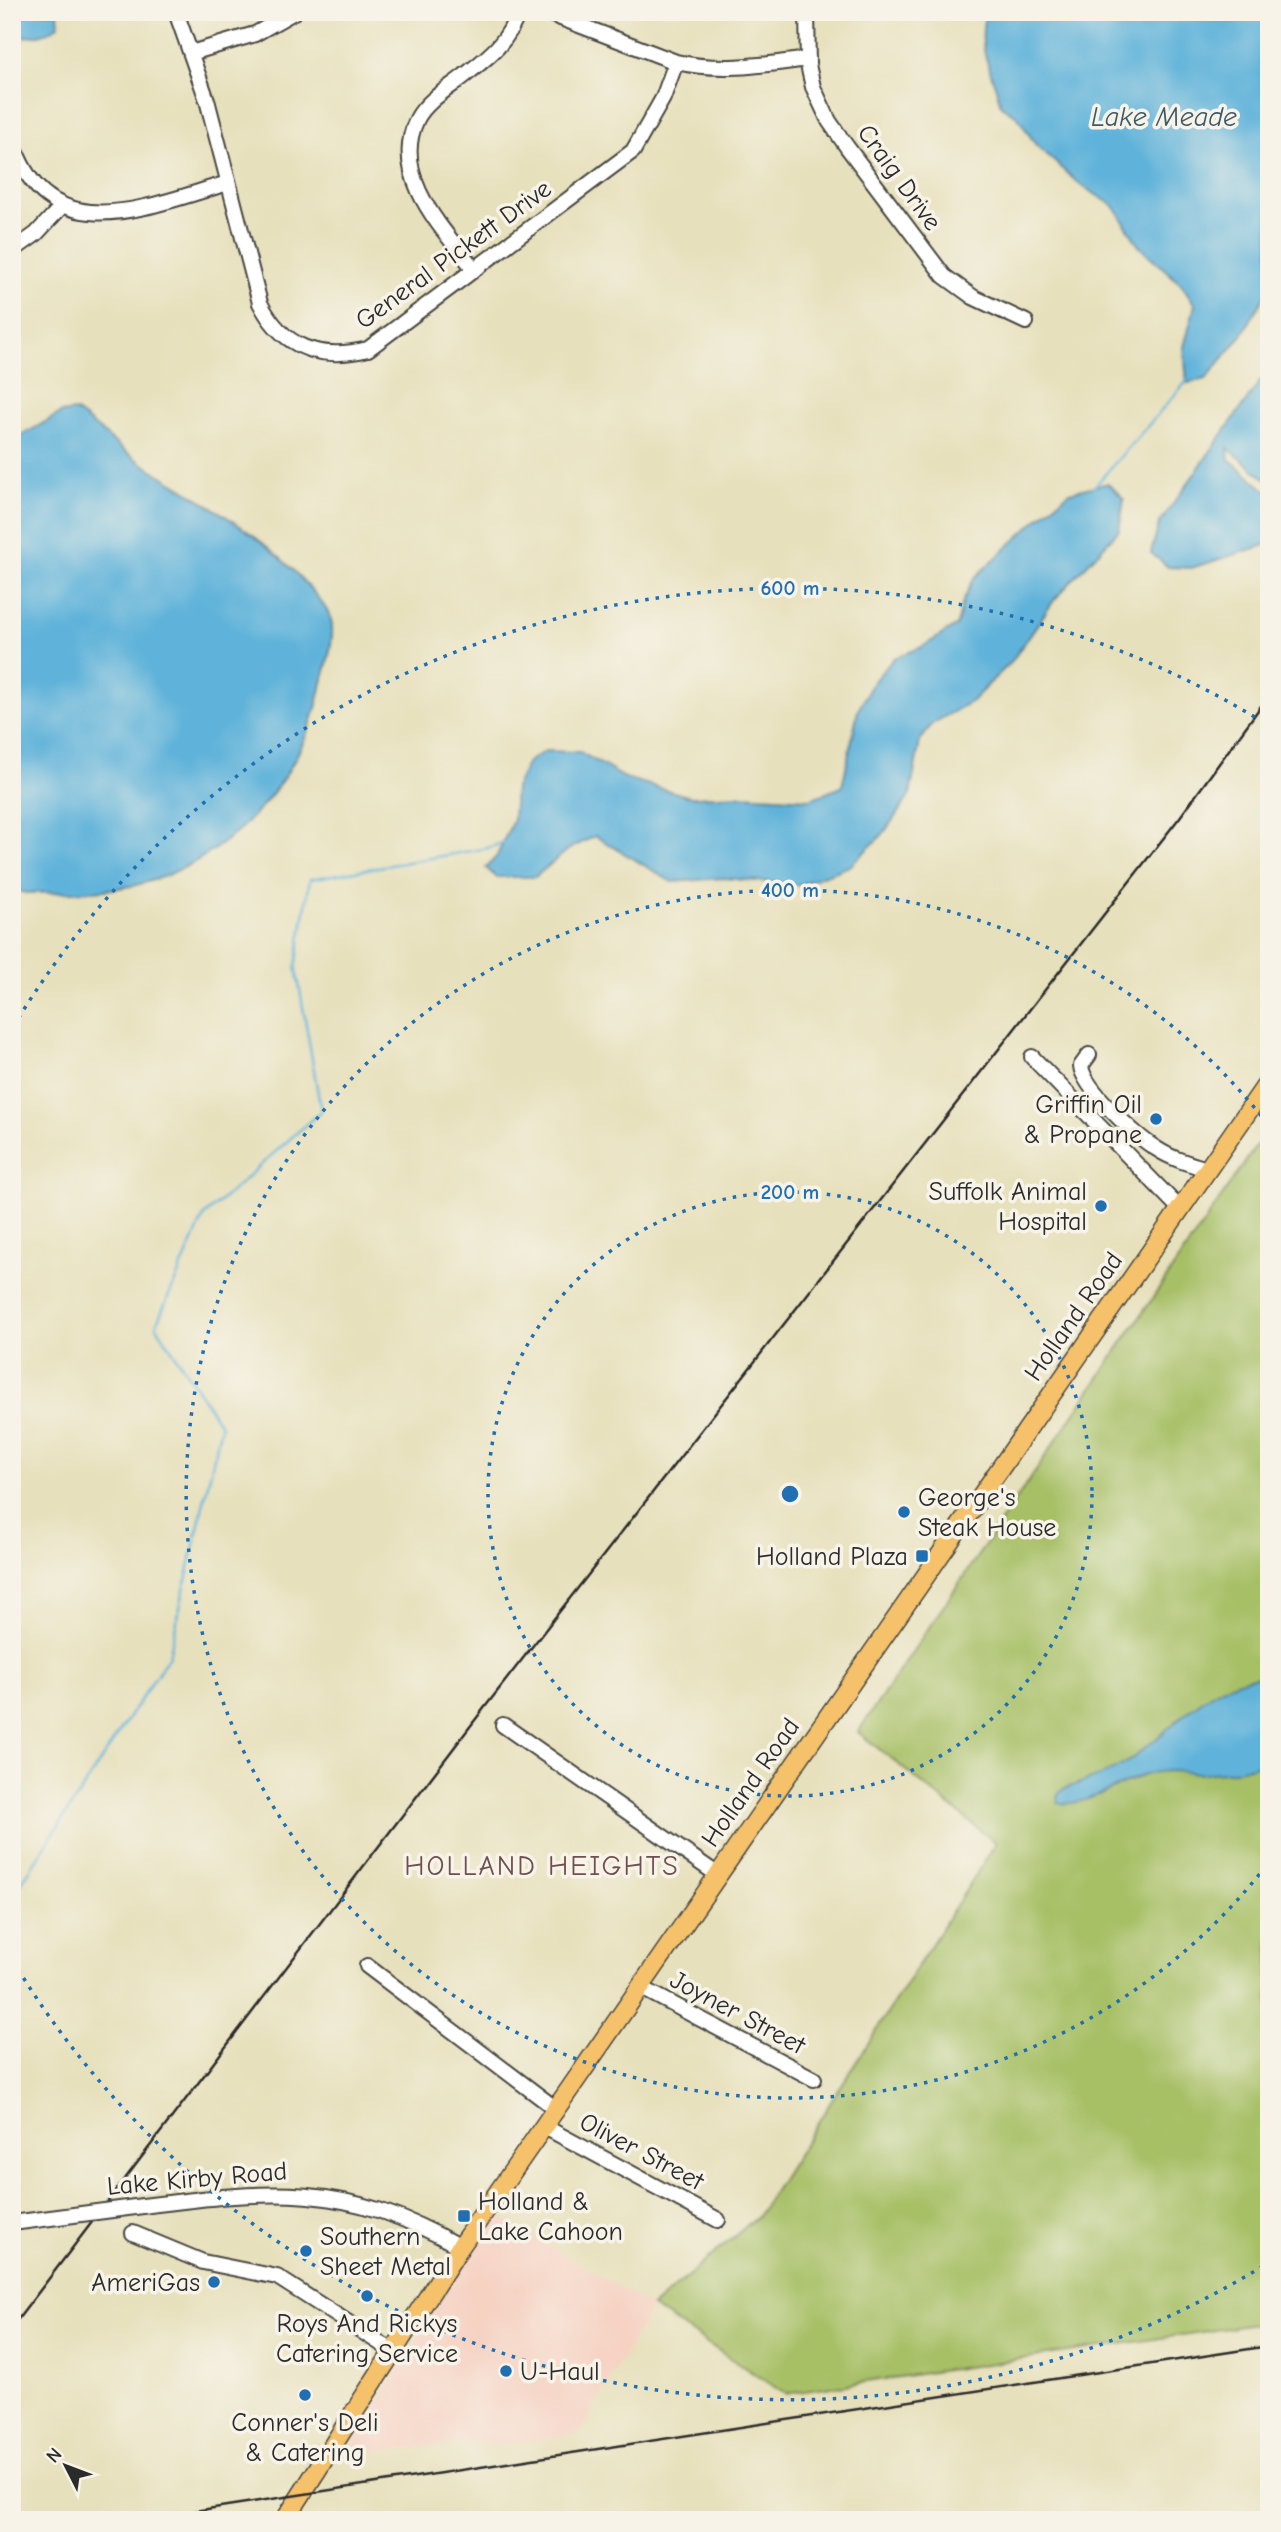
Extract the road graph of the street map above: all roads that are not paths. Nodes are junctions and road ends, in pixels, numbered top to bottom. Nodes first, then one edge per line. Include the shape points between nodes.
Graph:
1 (176, 12) edge
2 (294, 12) edge
3 (518, 12) edge
4 (545, 12) edge
5 (807, 12) edge
6 (191, 53) junction
7 (808, 59) junction
8 (676, 62) junction
9 (12, 140) edge
10 (228, 183) junction
11 (62, 206) junction
12 (12, 251) edge
13 (474, 270) junction
14 (1026, 322) dead end
15 (1089, 1055) dead end
16 (1032, 1056) dead end
17 (1269, 1081) edge
18 (1207, 1169) junction
19 (1179, 1209) junction
20 (503, 1725) dead end
21 (718, 1875) junction
22 (367, 1966) dead end
23 (640, 1987) junction
24 (814, 2079) dead end
25 (555, 2109) junction
26 (543, 2126) junction
27 (718, 2220) dead end
28 (12, 2223) edge
29 (133, 2233) dead end
30 (460, 2247) junction
31 (391, 2350) junction
32 (285, 2520) edge

1 - 6 street, General Pickett Drive
2 - 6 street via 254,34
3 - 13 street via 501,44 417,118 409,153 417,188 430,212
4 - 8 street
5 - 7 street, Craig Drive
6 - 10 street, General Pickett Drive
7 - 8 street via 732,69
7 - 14 street, Craig Drive via 813,87 829,121 933,262 957,288
8 - 13 street, General Pickett Drive via 663,98 633,151
9 - 11 street via 31,179
10 - 11 street via 114,214
10 - 13 street, General Pickett Drive via 260,303 272,326 323,354 368,349
11 - 12 street
15 - 18 street via 1081,1066 1083,1077 1122,1118 1156,1148
16 - 19 street
17 - 18 main road, Holland Road
18 - 19 main road, Holland Road
19 - 21 main road, Holland Road
20 - 21 street
21 - 23 main road, Holland Road
22 - 25 street
23 - 24 street, Joyner Street
23 - 25 main road, Holland Road
25 - 26 main road, Holland Road
26 - 27 street, Oliver Street
26 - 30 main road, Holland Road
28 - 30 street, Lake Kirby Road, bridge via 255,2193 313,2194 378,2208
29 - 31 street via 203,2262 277,2277
30 - 31 main road, Holland Road
31 - 32 main road, Holland Road

